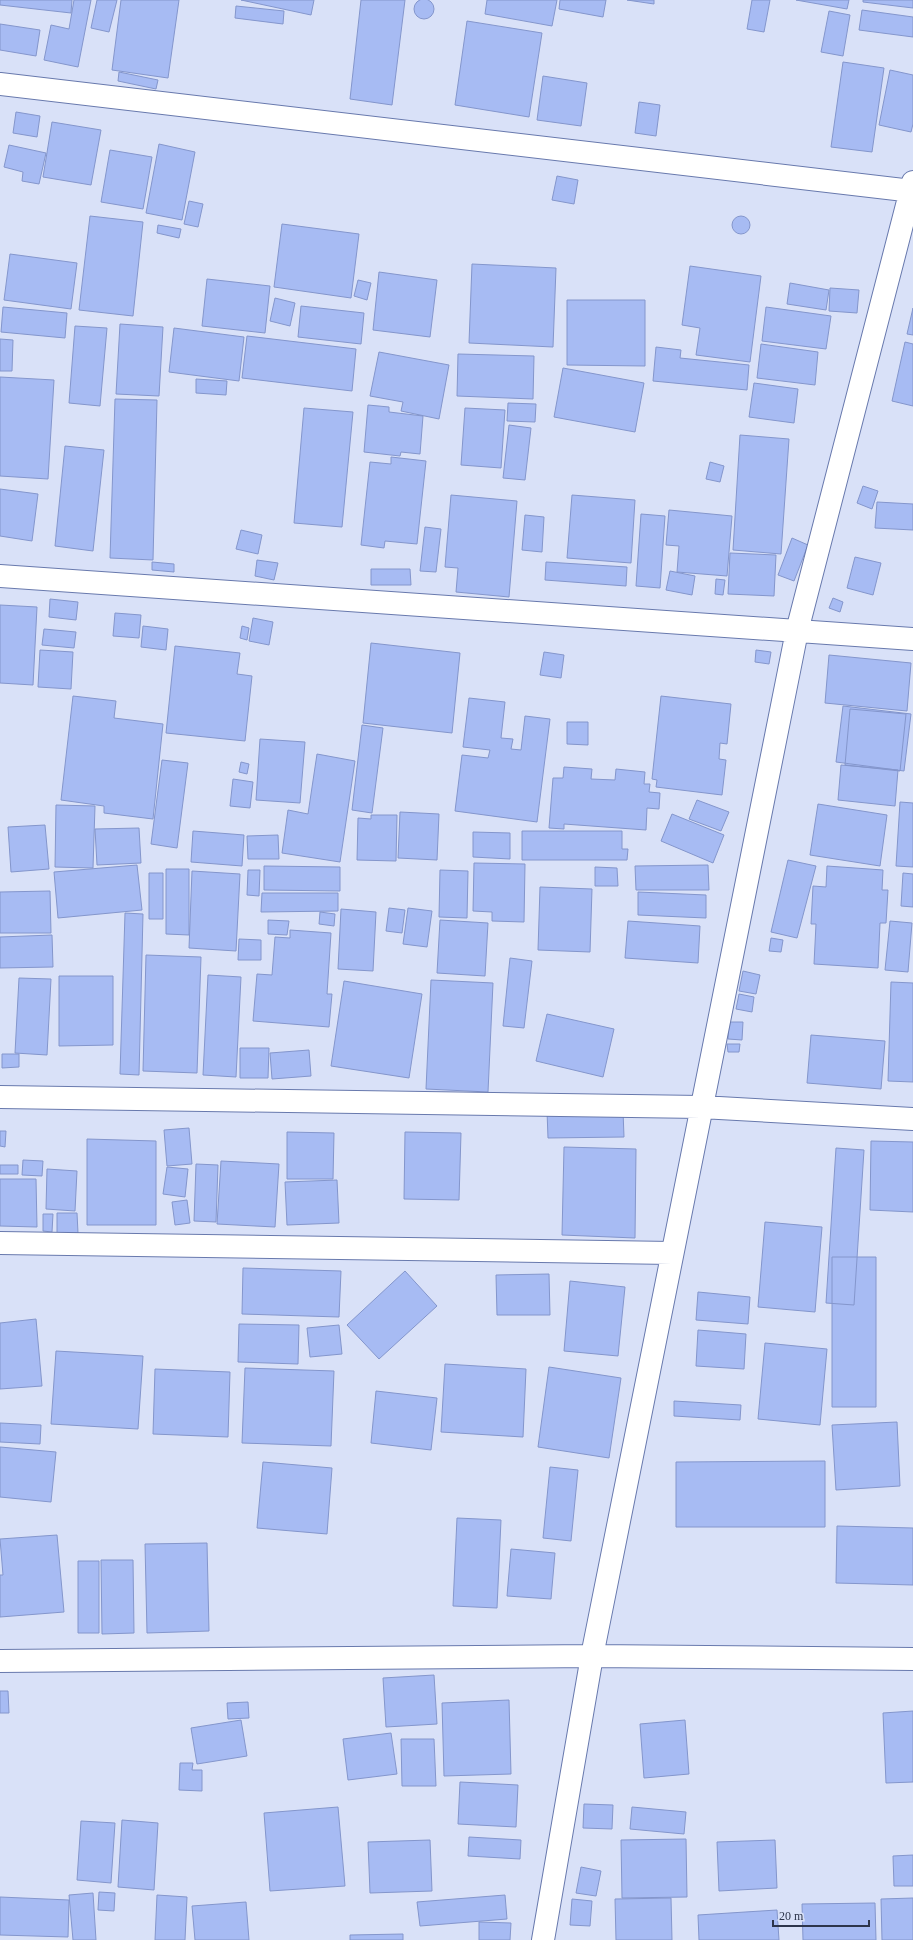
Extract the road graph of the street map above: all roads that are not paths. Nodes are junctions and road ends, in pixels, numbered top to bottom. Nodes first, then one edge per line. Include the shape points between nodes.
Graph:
1 (0, 84) edge
2 (912, 188) edge
3 (0, 576) edge
4 (798, 632) junction
5 (913, 639) edge
6 (0, 1097) edge
7 (701, 1107) junction
8 (913, 1119) edge
9 (0, 1243) edge
10 (672, 1253) junction
11 (592, 1656) junction
12 (913, 1659) edge
13 (0, 1661) edge
14 (542, 1940) edge

1 - 2 street
2 - 4 street
3 - 4 street
4 - 5 street
4 - 7 street
6 - 7 street
7 - 8 street
7 - 10 street
9 - 10 street
10 - 11 street
11 - 12 street
11 - 13 street
11 - 14 street

